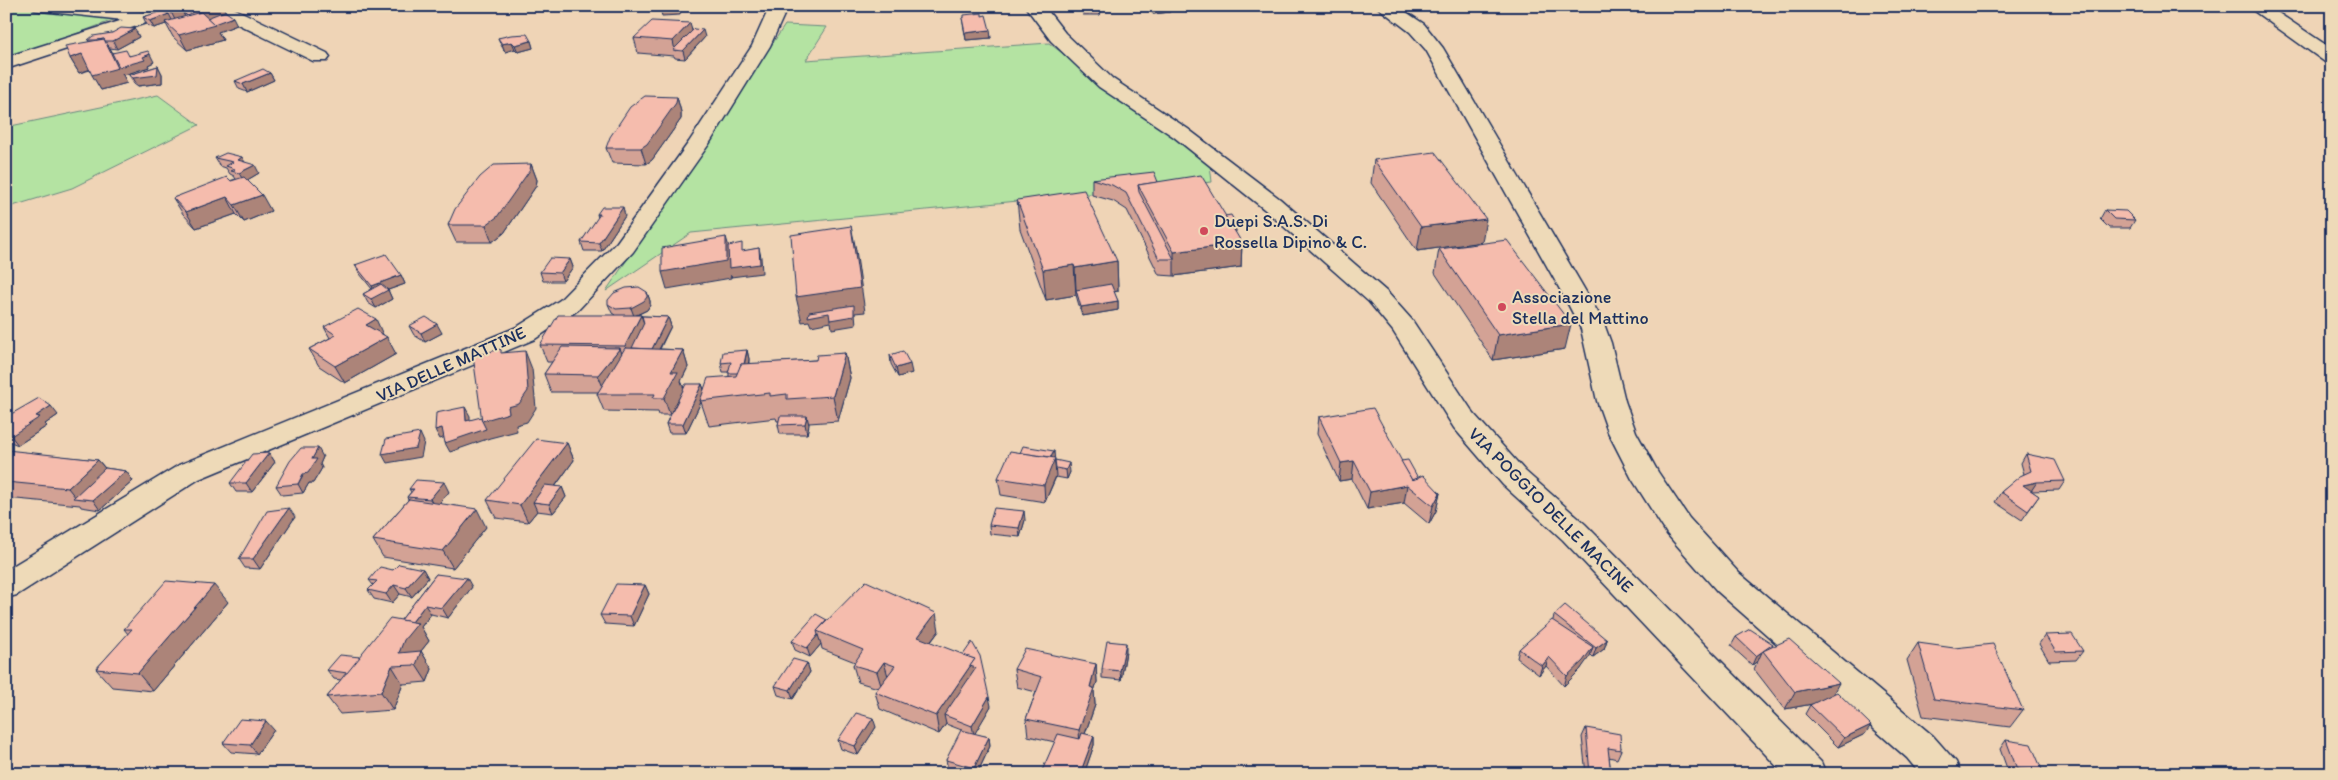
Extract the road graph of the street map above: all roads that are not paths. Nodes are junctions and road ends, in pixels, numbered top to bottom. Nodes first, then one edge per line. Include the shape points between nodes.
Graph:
1 (41, 6) edge
2 (171, 6) edge
3 (220, 6) edge
4 (779, 6) edge
5 (1034, 6) edge
6 (1385, 6) edge
7 (2256, 6) edge
8 (216, 7) edge
9 (148, 17) junction
10 (320, 57) dead end
11 (2332, 58) edge
12 (6, 62) edge
13 (6, 586) edge
14 (1808, 774) edge
15 (1943, 774) edge

1 - 9 street
2 - 9 street
3 - 8 street
4 - 13 street, VIA DELLE MATTINE via 761,46 698,144 625,247 569,305 526,332 447,367 189,472
5 - 14 street, VIA POGGIO DELLE MACINE via 1058,37 1106,83 1181,133 1272,204 1378,297 1403,326 1464,421 1514,478 1580,538
6 - 15 street via 1417,28 1434,48 1580,302 1595,332 1614,411 1625,439 1694,547 1728,582 1920,747
7 - 11 street
8 - 9 street
8 - 10 street
9 - 12 street

